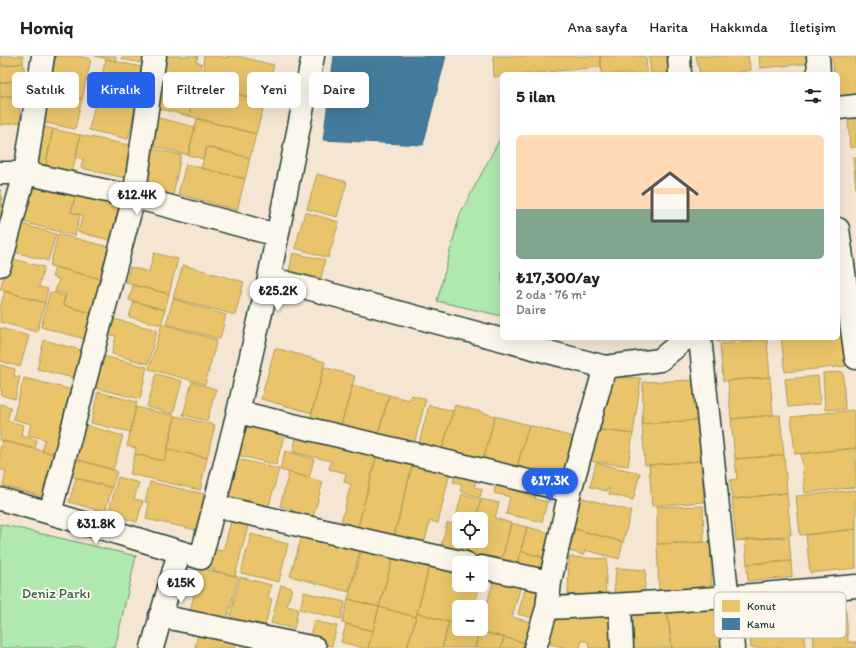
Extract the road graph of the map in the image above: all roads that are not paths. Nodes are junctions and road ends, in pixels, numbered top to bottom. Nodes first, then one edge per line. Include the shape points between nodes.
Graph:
1 (43, 56) edge
2 (155, 56) edge
3 (313, 56) edge
4 (679, 56) edge
5 (818, 56) edge
6 (680, 72) edge
7 (819, 72) edge
8 (856, 106) edge
9 (840, 108) edge
10 (25, 172) junction
11 (0, 173) edge
12 (134, 197) junction
13 (277, 235) junction
14 (840, 243) edge
15 (0, 265) edge
16 (269, 278) junction
17 (500, 339) edge
18 (503, 340) edge
19 (684, 340) edge
20 (700, 340) edge
21 (856, 358) edge
22 (605, 367) junction
23 (238, 412) junction
24 (570, 491) junction
25 (0, 499) edge
26 (215, 506) junction
27 (50, 513) junction
28 (178, 552) junction
29 (452, 560) edge
30 (488, 569) edge
31 (550, 582) junction
32 (856, 586) edge
33 (726, 592) edge
34 (792, 592) edge
35 (714, 599) edge
36 (620, 606) junction
37 (547, 608) junction
38 (160, 616) junction
39 (732, 638) edge
40 (152, 648) edge
41 (316, 648) edge
42 (534, 648) edge
43 (622, 648) edge
44 (733, 648) edge

1 - 10 street
2 - 12 street
3 - 13 street
4 - 6 street
5 - 7 street
8 - 9 street
10 - 11 street
10 - 12 street
10 - 15 street
12 - 13 street
12 - 27 street
13 - 16 street
14 - 21 street
16 - 17 street
16 - 23 street
18 - 22 street
19 - 22 street via 660,360
20 - 33 street
22 - 24 street
23 - 24 street
23 - 26 street
24 - 31 street
25 - 27 street
26 - 28 street via 201,558
26 - 29 street
27 - 28 street
28 - 38 street
30 - 31 street
31 - 37 street
32 - 34 street
35 - 36 street
36 - 37 street
36 - 43 street
37 - 42 street
38 - 40 street
38 - 41 street
39 - 44 street

